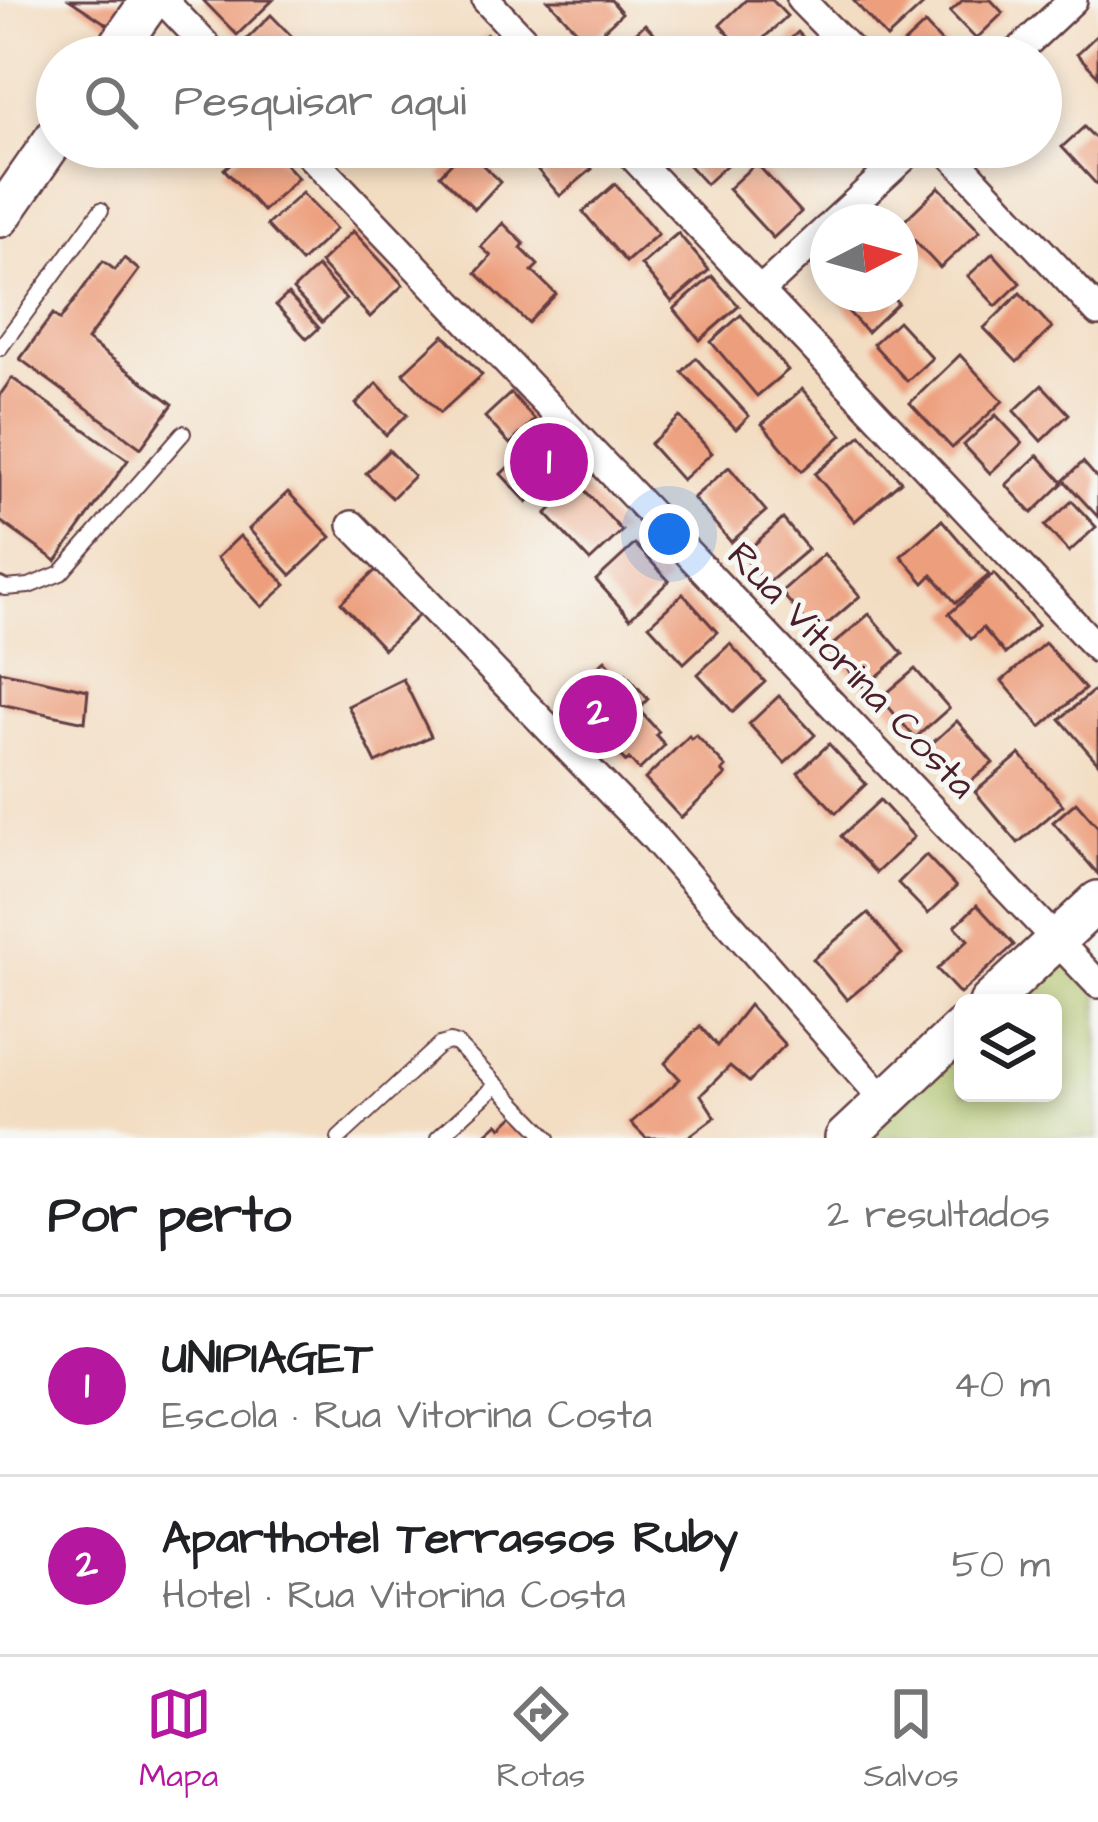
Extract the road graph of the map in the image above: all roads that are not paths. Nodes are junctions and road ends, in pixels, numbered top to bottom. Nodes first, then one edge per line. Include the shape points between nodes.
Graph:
1 (151, 0) edge
2 (163, 0) edge
3 (486, 0) edge
4 (801, 0) edge
5 (1073, 0) edge
6 (126, 36) edge
7 (197, 36) edge
8 (520, 36) edge
9 (836, 36) edge
10 (1034, 36) edge
11 (36, 165) edge
12 (322, 168) edge
13 (644, 168) edge
14 (892, 168) edge
15 (964, 168) edge
16 (854, 204) edge
17 (101, 210) dead end
18 (0, 217) edge
19 (810, 245) edge
20 (760, 291) junction
21 (1098, 312) edge
22 (0, 348) edge
23 (183, 433) dead end
24 (352, 525) dead end
25 (0, 585) edge
26 (1098, 650) edge
27 (1098, 901) edge
28 (1056, 940) junction
29 (1098, 984) edge
30 (999, 994) edge
31 (954, 1036) edge
32 (497, 1085) junction
33 (885, 1101) junction
34 (339, 1138) edge
35 (438, 1138) edge
36 (548, 1138) edge
37 (845, 1138) edge

1 - 6 street
2 - 7 street
3 - 8 street
4 - 9 street
5 - 10 street
11 - 18 street
12 - 28 street, Rua Vitorina Costa
13 - 20 street
14 - 16 street
15 - 21 street
17 - 22 lane
19 - 20 street
20 - 26 street
23 - 25 lane via 61,573 29,586
24 - 33 street via 652,836
27 - 28 street
28 - 29 street, Rua Vitorina Costa
28 - 30 street
31 - 33 street
32 - 34 lane via 457,1044 440,1045
32 - 35 lane
32 - 36 lane
33 - 37 street

